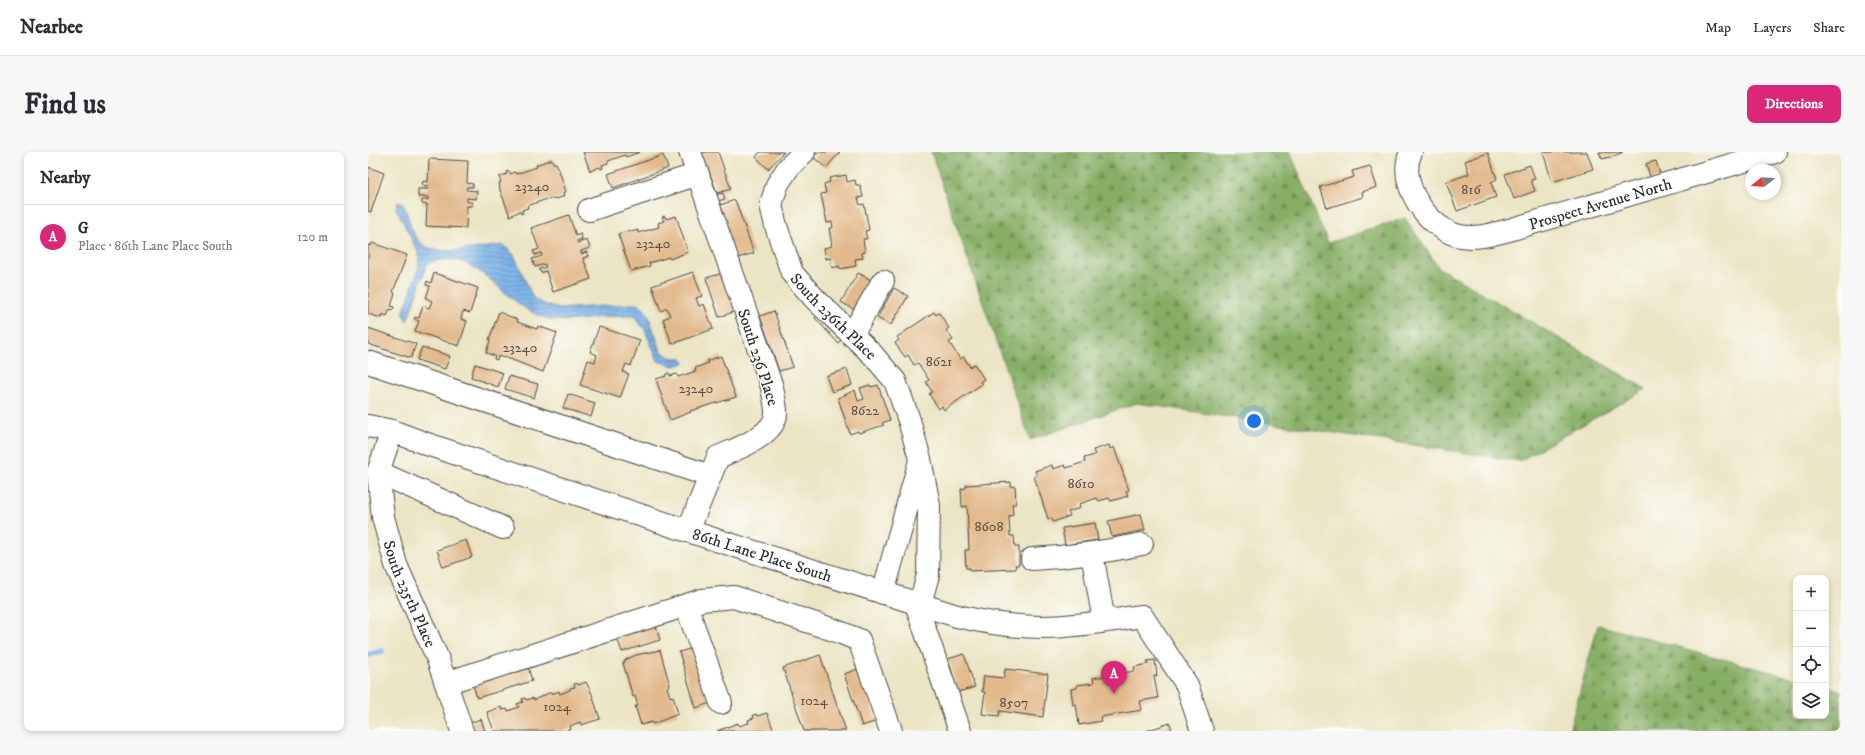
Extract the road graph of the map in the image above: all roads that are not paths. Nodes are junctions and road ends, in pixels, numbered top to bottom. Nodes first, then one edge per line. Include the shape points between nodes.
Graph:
1 (690, 152) edge
2 (804, 152) edge
3 (1411, 152) edge
4 (1775, 152) edge
5 (698, 174) junction
6 (589, 210) dead end
7 (883, 281) dead end
8 (852, 335) junction
9 (368, 362) edge
10 (368, 426) edge
11 (392, 431) junction
12 (920, 459) junction
13 (378, 472) junction
14 (710, 476) junction
15 (503, 528) dead end
16 (688, 531) junction
17 (1142, 544) dead end
18 (1092, 554) junction
19 (1032, 559) dead end
20 (883, 593) junction
21 (916, 604) junction
22 (686, 605) junction
23 (1104, 621) junction
24 (446, 683) junction
25 (722, 703) dead end
26 (462, 731) edge
27 (891, 731) edge
28 (960, 731) edge
29 (1202, 731) edge

1 - 5 street, South 236 Place
2 - 8 street, South 236th Place via 788,168 778,185 771,205 776,226 792,273
3 - 4 street, Prospect Avenue North via 1408,168 1410,179 1417,200 1429,218 1447,232 1472,237 1491,235
5 - 6 street
5 - 14 street, South 236 Place via 772,387 777,413 766,433 745,446 718,457
7 - 8 street
8 - 12 street, South 236th Place via 895,382 910,420
9 - 14 street
10 - 11 street, 86th Lane Place South
11 - 13 street, South 235th Place
11 - 16 street, 86th Lane Place South
12 - 20 street, South 236th Place
12 - 21 street, South 236th Place via 929,505 928,575 923,593
13 - 15 street
13 - 24 street, South 235th Place via 383,517 396,564
14 - 16 street, South 236 Place
16 - 20 street, 86th Lane Place South
17 - 18 street
18 - 19 street
18 - 23 street
20 - 21 street, 86th Lane Place South
21 - 23 street, 86th Lane Place South via 987,623 1074,626
21 - 28 street
22 - 24 street
22 - 25 street
22 - 27 street via 702,600 734,597 859,640
23 - 29 street, 86th Lane Place South via 1142,616 1187,685
24 - 26 street, South 235th Place

